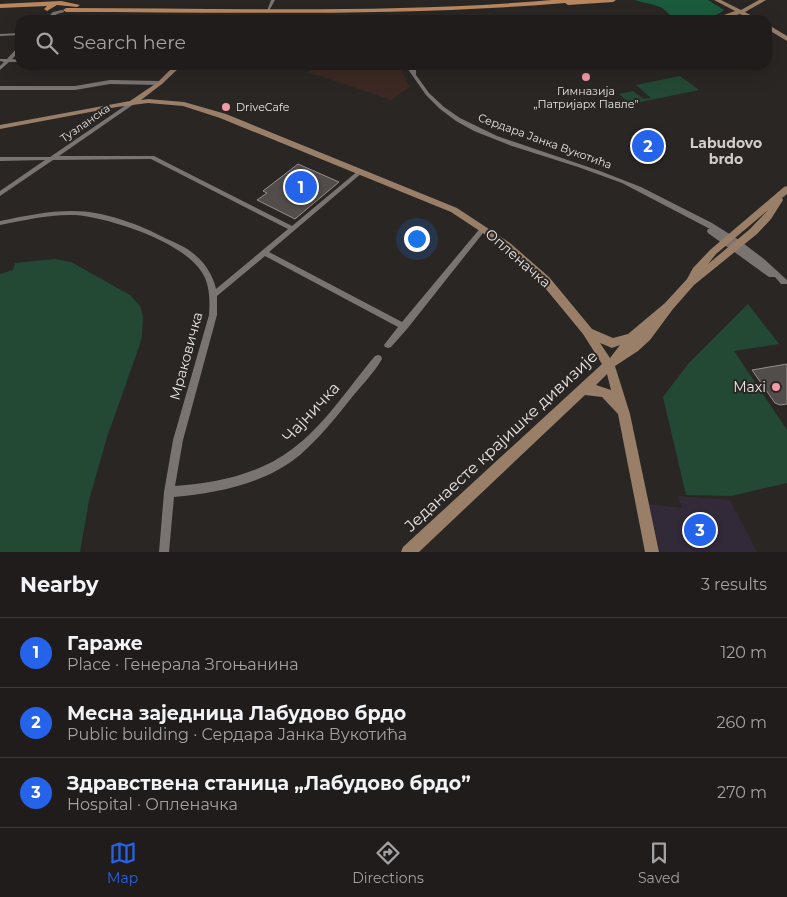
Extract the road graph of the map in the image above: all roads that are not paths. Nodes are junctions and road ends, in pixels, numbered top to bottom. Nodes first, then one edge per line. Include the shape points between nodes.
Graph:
1 (273, 0) edge
2 (574, 0) edge
3 (613, 0) edge
4 (711, 0) edge
5 (717, 0) edge
6 (763, 0) edge
7 (546, 3) junction
8 (54, 4) junction
9 (0, 8) edge
10 (67, 8) junction
11 (269, 8) junction
12 (735, 11) junction
13 (48, 14) edge
14 (725, 15) edge
15 (741, 15) edge
16 (744, 15) edge
17 (772, 31) edge
18 (15, 34) edge
19 (0, 35) edge
20 (786, 38) edge
21 (15, 53) edge
22 (0, 60) edge
23 (8, 60) junction
24 (15, 60) edge
25 (0, 69) edge
26 (174, 70) edge
27 (410, 70) edge
28 (414, 70) edge
29 (414, 75) junction
30 (160, 83) junction
31 (0, 88) edge
32 (132, 103) junction
33 (0, 128) edge
34 (0, 159) edge
35 (51, 159) junction
36 (361, 171) junction
37 (785, 192) edge
38 (0, 194) edge
39 (0, 223) edge
40 (484, 228) junction
41 (293, 229) junction
42 (727, 240) junction
43 (736, 246) junction
44 (265, 253) junction
45 (691, 282) junction
46 (786, 282) edge
47 (214, 294) junction
48 (669, 306) junction
49 (404, 327) junction
50 (587, 331) junction
51 (633, 336) junction
52 (388, 345) dead end
53 (618, 356) junction
54 (378, 359) dead end
55 (609, 365) junction
56 (583, 390) junction
57 (624, 414) junction
58 (169, 492) junction
59 (164, 552) edge
60 (408, 552) edge
61 (652, 552) edge

1 - 11 street
2 - 7 main road
3 - 7 main road
4 - 12 street
5 - 12 street
6 - 12 street via 756,6
7 - 11 main road via 444,9
8 - 9 main road
8 - 10 main road via 66,2
8 - 13 main road
9 - 13 main road
10 - 11 main road
10 - 13 main road
12 - 14 street
12 - 15 street
12 - 16 street
17 - 20 street
18 - 19 street
21 - 23 street
22 - 23 street
23 - 24 street
23 - 25 street
26 - 30 street, Тузланска
27 - 29 street, Сердара Јанка Вукотића
28 - 29 street
29 - 42 street, Сердара Јанка Вукотића via 436,103 465,124 626,183 682,211
30 - 31 street via 110,82 75,88
30 - 32 street, Тузланска
32 - 33 street, Опленачка
32 - 35 street, Тузланска
32 - 36 street, Опленачка via 163,101 198,107
34 - 35 street
35 - 38 street, Тузланска
35 - 41 street via 152,157
36 - 40 street, Опленачка via 442,204
36 - 41 street
37 - 42 street, Једанаесте крајишке дивизије
37 - 43 street, Једанаесте крајишке дивизије via 773,210
39 - 47 street, Мраковичка via 64,212 113,218 192,256 206,272
40 - 49 street
40 - 50 street, Опленачка via 545,280
41 - 44 street
42 - 43 street, Сердара Јанка Вукотића
42 - 45 street, Једанаесте крајишке дивизије via 697,271
43 - 45 street, Једанаесте крајишке дивизије
43 - 46 street, Сердара Јанка Вукотића via 769,273
44 - 47 street
44 - 49 street
45 - 48 street, Једанаесте крајишке дивизије
47 - 58 street, Мраковичка via 213,315 181,427
48 - 51 street, Једанаесте крајишке дивизије
48 - 53 street, Једанаесте крајишке дивизије via 642,342
49 - 52 street
50 - 51 street via 612,343
50 - 55 street, Опленачка
51 - 53 street, Једанаесте крајишке дивизије
53 - 55 street, Једанаесте крајишке дивизије
54 - 58 street, Чајничка via 311,439 281,462 248,478
55 - 56 street, Једанаесте крајишке дивизије
55 - 57 street, Опленачка
56 - 57 street via 606,392
56 - 60 street, Једанаесте крајишке дивизије
57 - 61 street, Опленачка
58 - 59 street, Мраковичка

